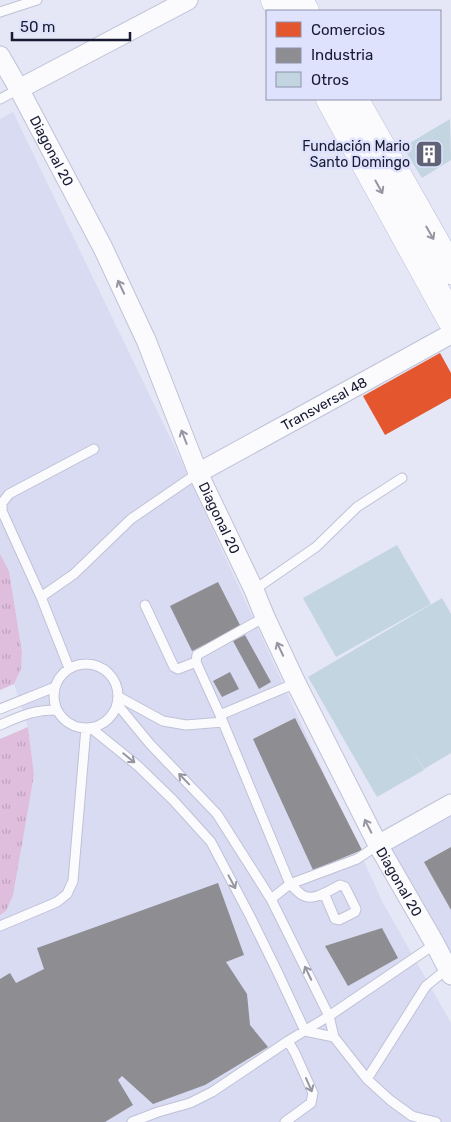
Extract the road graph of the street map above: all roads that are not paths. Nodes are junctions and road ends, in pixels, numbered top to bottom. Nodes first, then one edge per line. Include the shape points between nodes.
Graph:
1 (37, 0) edge
2 (188, 0) edge
3 (0, 12) edge
4 (0, 56) edge
5 (19, 89) junction
6 (0, 99) edge
7 (331, 100) edge
8 (355, 100) edge
9 (451, 270) edge
10 (451, 319) edge
11 (451, 334) edge
12 (94, 449) dead end
13 (198, 473) junction
14 (402, 478) dead end
15 (1, 502) edge
16 (254, 590) junction
17 (41, 597) junction
18 (145, 605) dead end
19 (265, 618) junction
20 (196, 662) junction
21 (69, 668) junction
22 (296, 683) junction
23 (55, 687) junction
24 (118, 701) junction
25 (0, 709) edge
26 (56, 710) junction
27 (222, 718) junction
28 (0, 725) edge
29 (88, 728) junction
30 (451, 804) edge
31 (378, 846) junction
32 (290, 884) junction
33 (324, 893) dead end
34 (271, 899) junction
35 (0, 926) edge
36 (435, 944) junction
37 (449, 972) edge
38 (330, 1016) junction
39 (305, 1031) junction
40 (334, 1037) junction
41 (288, 1041) junction
42 (367, 1079) junction
43 (412, 1116) junction
44 (132, 1122) edge
45 (285, 1122) edge
46 (403, 1122) edge
47 (436, 1122) edge

1 - 3 lane
2 - 5 street
4 - 5 street, Diagonal 20
5 - 6 lane
13 -> 5 street, Diagonal 20 via 146,340 103,248
7 -> 10 main road
8 -> 9 main road
11 - 13 street, Transversal 48
12 - 15 lane via 9,494
13 - 16 street, Diagonal 20
13 - 17 lane via 131,519 74,574
14 - 16 lane via 357,507 316,547
15 - 17 lane via 2,511
16 - 19 street, Diagonal 20
17 - 21 lane
18 - 20 lane via 174,667 178,669
19 - 20 lane via 197,655
22 -> 19 street, Diagonal 20
20 - 27 lane
21 - 23 lane
21 - 24 lane via 89,663 102,668 116,683
22 - 27 lane
31 -> 22 street, Diagonal 20
23 - 25 lane
23 - 26 lane
24 - 27 lane via 163,721 186,724
24 - 29 lane via 110,717 98,726
34 -> 24 lane via 217,814 150,744
26 - 28 lane via 31,712
26 - 29 lane via 73,726
27 - 32 lane
29 - 35 lane via 73,881 67,894 57,902
29 -> 39 lane via 138,766 211,842 278,971
30 - 31 street
31 - 32 lane via 357,859
31 - 36 street, Diagonal 20
32 - 33 lane via 304,897
32 - 34 lane
38 -> 34 lane
36 - 37 street, Diagonal 20
36 - 38 lane
37 - 42 lane via 426,986
38 - 39 lane
38 - 40 lane
39 - 40 lane
39 - 41 lane
40 - 42 lane
41 - 44 lane via 212,1092 190,1103
41 -> 45 lane via 313,1093 311,1103
42 - 43 lane
43 - 46 lane
43 - 47 lane

